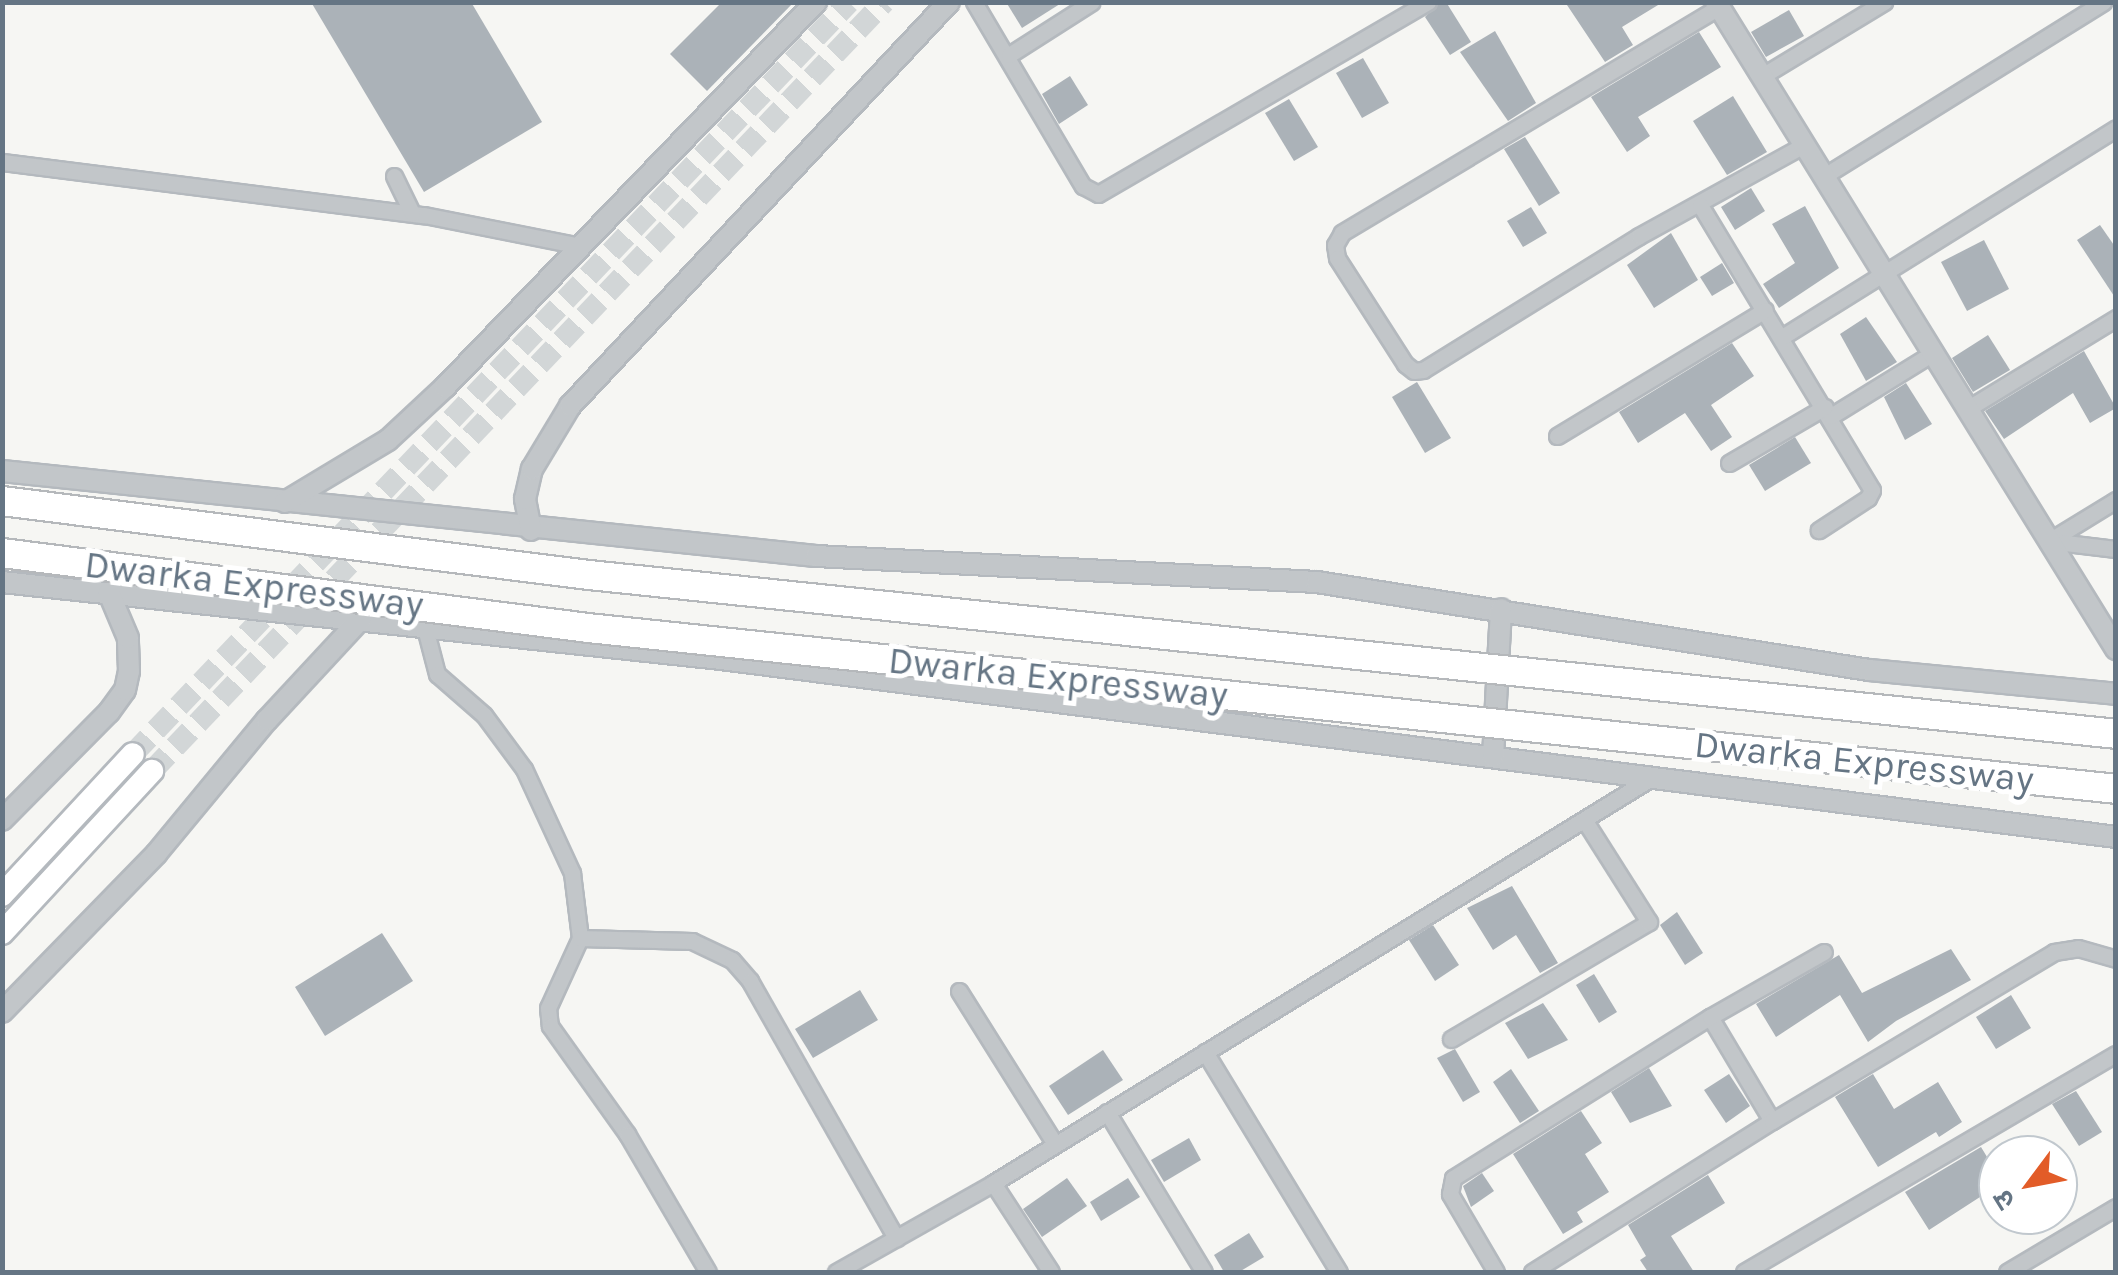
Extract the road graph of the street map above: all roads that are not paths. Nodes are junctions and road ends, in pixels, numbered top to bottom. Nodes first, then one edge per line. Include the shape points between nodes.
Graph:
1 (816, 2) edge
2 (949, 2) edge
3 (974, 2) edge
4 (1092, 2) edge
5 (1428, 2) edge
6 (1884, 2) edge
7 (2103, 2) edge
8 (1718, 5) edge
9 (1009, 55) junction
10 (1762, 76) junction
11 (2116, 128) edge
12 (1804, 145) junction
13 (2, 162) edge
14 (394, 176) dead end
15 (1824, 176) junction
16 (1700, 205) junction
17 (412, 213) junction
18 (580, 246) junction
19 (1884, 275) junction
20 (1765, 310) junction
21 (2116, 318) edge
22 (1782, 337) junction
23 (1933, 353) junction
24 (1967, 408) junction
25 (1828, 411) junction
26 (1557, 436) dead end
27 (1729, 463) dead end
28 (2, 472) edge
29 (2116, 500) edge
30 (2, 502) edge
31 (285, 502) junction
32 (531, 530) junction
33 (1819, 530) dead end
34 (2049, 541) junction
35 (2116, 549) edge
36 (2, 553) edge
37 (2, 582) edge
38 (109, 594) junction
39 (1501, 609) junction
40 (360, 620) junction
41 (426, 628) junction
42 (2116, 649) edge
43 (2116, 694) edge
44 (2116, 734) edge
45 (133, 754) tunnel mouth
46 (1494, 757) junction
47 (152, 771) tunnel mouth
48 (1653, 777) junction
49 (2116, 789) edge
50 (2, 820) edge
51 (1585, 820) junction
52 (2116, 836) edge
53 (2, 895) edge
54 (2, 933) edge
55 (580, 938) junction
56 (1824, 952) dead end
57 (2116, 960) edge
58 (959, 991) dead end
59 (2, 1012) edge
60 (1710, 1017) junction
61 (1451, 1039) dead end
62 (1205, 1052) junction
63 (2116, 1054) edge
64 (1107, 1112) junction
65 (1772, 1121) junction
66 (1054, 1144) junction
67 (992, 1183) junction
68 (2116, 1207) edge
69 (896, 1238) junction
70 (708, 1272) edge
71 (836, 1272) edge
72 (1051, 1272) edge
73 (1204, 1272) edge
74 (1340, 1272) edge
75 (1496, 1272) edge
76 (1532, 1272) edge
77 (1744, 1272) edge
78 (2007, 1272) edge

1 - 18 street
2 - 32 street via 570,406 532,470 525,499
3 - 9 street
4 - 9 street
5 - 9 street via 1098,194 1083,186
6 - 10 street
7 - 15 street
8 - 10 street
8 - 16 street via 1342,233 1335,252 1405,364 1419,371
10 - 12 street
11 - 19 street
12 - 15 street
12 - 16 street
13 - 17 street
14 - 17 street
15 - 19 street
16 - 20 street
17 - 18 street
18 - 31 street via 388,440
19 - 22 street
19 - 23 street
20 - 22 street
20 - 26 street
21 - 24 street
22 - 25 street
23 - 24 street
23 - 25 street
24 - 34 street
25 - 27 street
25 - 33 street via 1872,492
28 - 31 street
29 - 34 street
30 - 44 highway, Dwarka Expressway, bridge via 590,575
31 - 32 street
32 - 39 street via 816,556 1317,582
34 - 35 street
34 - 42 street
36 - 49 highway, Dwarka Expressway, bridge via 605,630
37 - 38 street
38 - 40 street
38 - 50 street via 128,638 125,690
39 - 43 street via 1869,670
39 - 46 street
40 - 41 street
40 - 59 street via 156,854
41 - 46 street
41 - 55 street via 437,674 484,716 524,769 572,872
45 - 53 main road
46 - 48 street
47 - 54 main road
48 - 51 street
48 - 52 street
51 - 61 street via 1649,922
51 - 62 street
55 - 69 street via 692,941 732,960
55 - 70 street via 548,1019 627,1134
56 - 60 street
57 - 65 street via 2078,948 2054,952
58 - 66 street
60 - 65 street
60 - 75 street via 1453,1178 1450,1194
62 - 64 street
62 - 74 street
63 - 77 street
64 - 66 street
64 - 73 street
65 - 76 street
66 - 67 street
67 - 69 street
67 - 72 street
68 - 78 street
69 - 71 street

